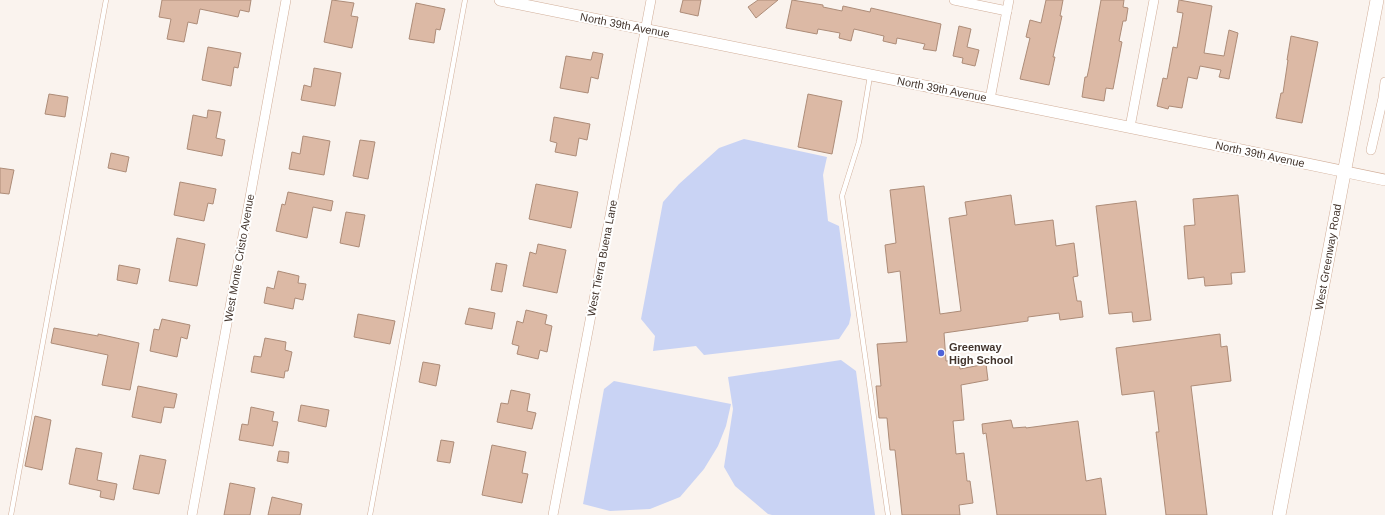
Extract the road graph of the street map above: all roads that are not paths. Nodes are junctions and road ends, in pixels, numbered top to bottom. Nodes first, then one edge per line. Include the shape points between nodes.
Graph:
1 (106, 0) edge
2 (286, 0) edge
3 (465, 0) edge
4 (500, 0) edge
5 (651, 0) edge
6 (954, 0) edge
7 (1009, 0) edge
8 (1154, 0) edge
9 (1377, 0) edge
10 (1007, 11) junction
11 (646, 29) junction
12 (871, 75) junction
13 (1385, 82) edge
14 (990, 99) junction
15 (1130, 127) junction
16 (1371, 150) dead end
17 (1344, 172) junction
18 (1385, 180) edge
19 (11, 515) edge
20 (192, 515) edge
21 (370, 515) edge
22 (553, 515) edge
23 (888, 515) edge
24 (1279, 515) edge

1 - 19 lane
2 - 20 street, West Monte Cristo Avenue
3 - 21 lane
4 - 11 street, North 39th Avenue
5 - 11 street, West Tierra Buena Lane
6 - 10 street
7 - 10 street
8 - 15 street
9 - 17 main road, West Greenway Road
10 - 14 street
11 - 12 street, North 39th Avenue
11 - 22 street, West Tierra Buena Lane
12 - 14 street, North 39th Avenue
12 - 23 lane via 859,142 842,196
13 - 16 street
14 - 15 street, North 39th Avenue
15 - 17 street, North 39th Avenue
17 - 18 street, North 39th Avenue
17 - 24 main road, West Greenway Road

